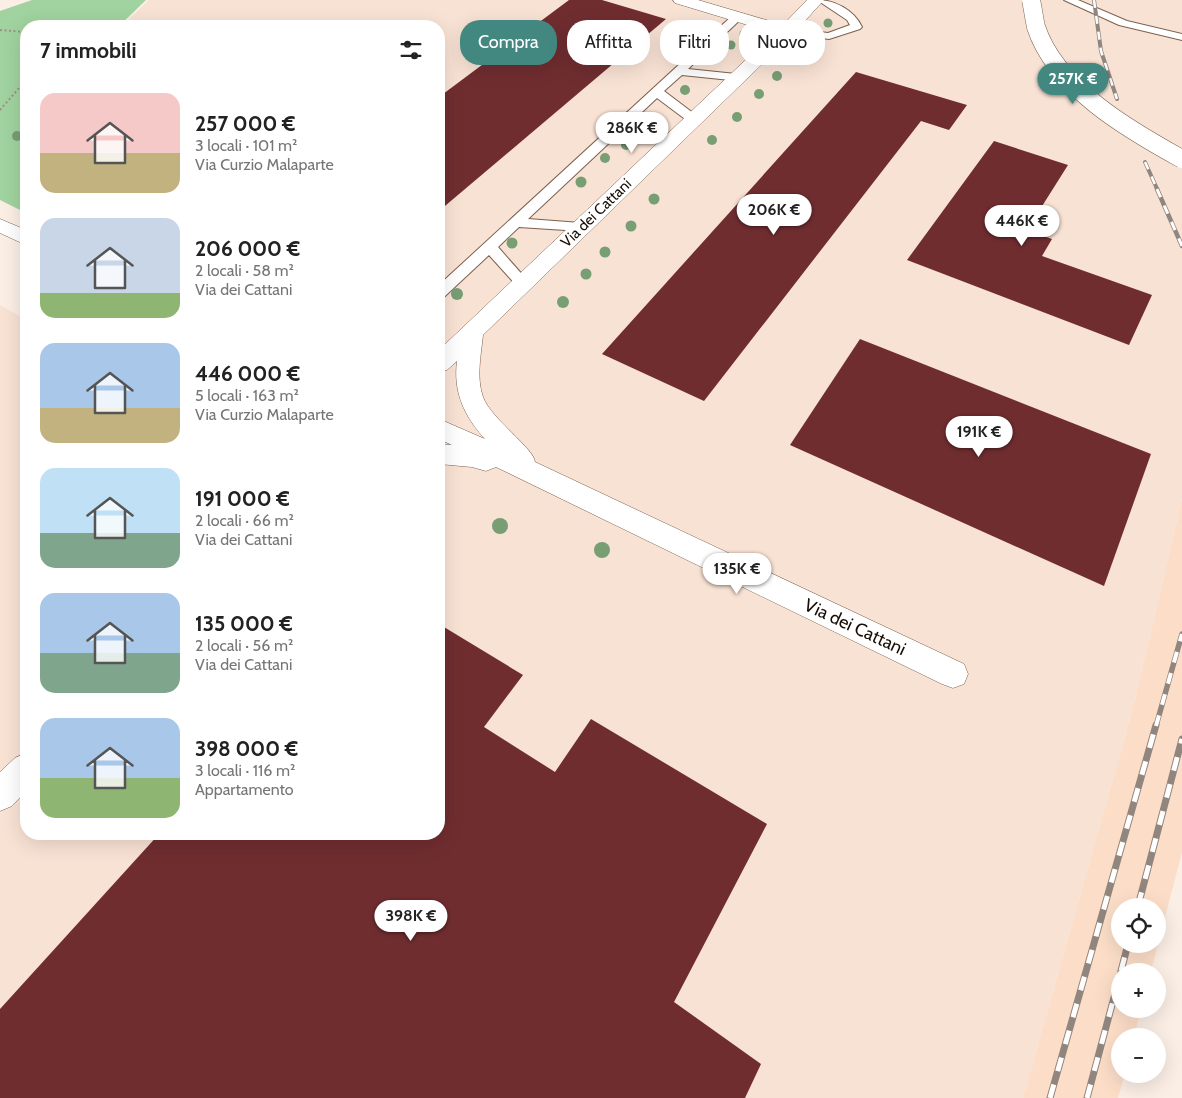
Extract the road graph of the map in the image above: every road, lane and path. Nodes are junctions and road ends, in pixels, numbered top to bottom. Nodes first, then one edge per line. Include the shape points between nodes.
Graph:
1 (681, 0) edge
2 (816, 0) edge
3 (822, 0) edge
4 (1031, 0) edge
5 (1069, 0) edge
6 (737, 17) junction
7 (748, 20) edge
8 (797, 20) edge
9 (0, 30) edge
10 (20, 32) edge
11 (825, 36) edge
12 (1182, 37) edge
13 (750, 65) edge
14 (679, 71) junction
15 (736, 78) junction
16 (20, 87) edge
17 (657, 92) junction
18 (0, 110) edge
19 (693, 120) junction
20 (1182, 159) edge
21 (516, 222) junction
22 (0, 225) edge
23 (581, 227) junction
24 (20, 235) edge
25 (489, 246) junction
26 (522, 284) junction
27 (445, 287) edge
28 (472, 332) junction
29 (445, 358) edge
30 (445, 431) edge
31 (445, 455) edge
32 (540, 476) junction
33 (953, 674) dead end
34 (20, 775) edge
35 (0, 795) edge

1 - 6 street
2 - 8 street, Via dei Cattani
3 - 11 lane via 852,18 856,27
4 - 20 street, bridge via 1034,18 1047,49 1070,80 1124,126
5 - 12 lane via 1123,23
6 - 7 street
6 - 14 lane
9 - 10 path
13 - 15 street, Via dei Cattani
14 - 15 lane
14 - 17 lane
15 - 19 street, Via dei Cattani
16 - 18 path
17 - 19 lane
17 - 21 lane
19 - 23 street, Via dei Cattani
21 - 23 lane
21 - 25 lane
22 - 24 street
23 - 26 street, Via dei Cattani
25 - 26 lane
25 - 27 lane
26 - 28 street, Via dei Cattani
28 - 29 street, Via dei Cattani
28 - 32 street, Via dei Cattani via 468,374 472,401 500,438
30 - 32 street, Via dei Cattani
31 - 32 street, Via dei Cattani via 472,457
32 - 33 street, Via dei Cattani
34 - 35 street

